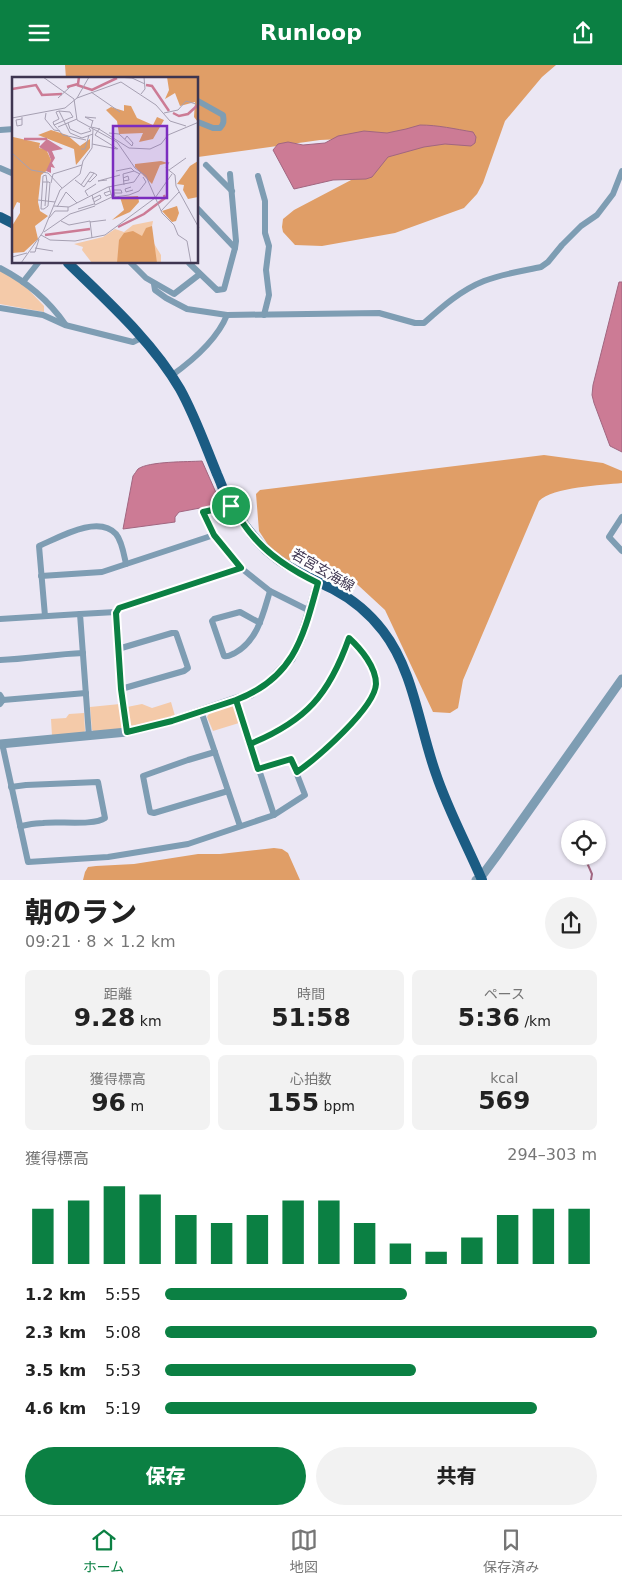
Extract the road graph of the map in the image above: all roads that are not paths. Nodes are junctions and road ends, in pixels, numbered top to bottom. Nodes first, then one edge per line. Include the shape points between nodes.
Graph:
1 (199, 102) edge
2 (199, 121) edge
3 (206, 165) dead end
4 (0, 168) edge
5 (622, 171) edge
6 (12, 173) edge
7 (230, 174) dead end
8 (258, 176) dead end
9 (232, 191) junction
10 (199, 210) edge
11 (0, 217) edge
12 (12, 223) edge
13 (236, 248) junction
14 (37, 264) edge
15 (69, 264) edge
16 (132, 264) edge
17 (190, 264) edge
18 (0, 268) edge
19 (200, 274) junction
20 (23, 282) junction
21 (154, 283) junction
22 (0, 309) edge
23 (227, 315) junction
24 (264, 315) junction
25 (65, 325) junction
26 (141, 337) junction
27 (171, 376) junction
28 (231, 506) junction
29 (622, 517) edge
30 (214, 535) junction
31 (622, 551) edge
32 (126, 564) junction
33 (241, 568) junction
34 (41, 576) junction
35 (318, 583) junction
36 (270, 591) junction
37 (310, 611) junction
38 (116, 613) junction
39 (80, 614) junction
40 (45, 616) junction
41 (0, 619) edge
42 (260, 623) junction
43 (118, 649) junction
44 (83, 653) junction
45 (0, 660) edge
46 (622, 679) edge
47 (121, 689) junction
48 (86, 693) junction
49 (1, 700) edge
50 (236, 700) junction
51 (201, 711) junction
52 (127, 732) junction
53 (88, 737) junction
54 (1, 744) edge
55 (250, 744) junction
56 (215, 752) junction
57 (258, 769) junction
58 (297, 772) junction
59 (12, 787) junction
60 (228, 791) junction
61 (274, 815) junction
62 (20, 826) junction
63 (240, 826) junction
64 (480, 879) edge

1 - 2 street via 223,115 224,120 220,128
3 - 9 street
4 - 6 street
5 - 24 street via 613,194 597,215 581,225 548,262 541,267 484,281 444,305 424,323 379,313
7 - 9 street
8 - 24 street via 265,201 265,233 269,246 266,270 268,295
9 - 13 street
10 - 13 street
11 - 12 main road
13 - 19 street via 224,289 217,290
14 - 20 street
15 - 26 main road, 若宮玄海線
16 - 21 street
17 - 19 street
18 - 20 street
19 - 21 street via 174,294
20 - 25 street
21 - 23 street via 156,290 166,298 187,309
22 - 25 street via 43,315
23 - 24 street
23 - 27 street via 207,344
25 - 26 street via 132,342
26 - 27 main road, 若宮玄海線
27 - 28 main road, 若宮玄海線 via 192,414
28 - 30 street via 203,512
28 - 35 main road, 若宮玄海線 via 267,551
29 - 31 street via 609,537
30 - 32 street
30 - 33 street
32 - 34 street via 102,572
32 - 34 street via 116,534 109,529 78,528 39,546
33 - 36 street
33 - 38 street via 119,608
34 - 40 street
35 - 37 street
35 - 64 main road, 若宮玄海線 via 347,598 364,612 382,630 398,654 436,776
36 - 37 street
36 - 42 street
37 - 50 street via 291,659 260,689
38 - 39 street
38 - 43 street
39 - 40 street
39 - 44 street
40 - 41 street
42 - 42 street via 253,637 240,650 224,656 214,619 240,612
43 - 47 street
43 - 47 street via 176,633 188,668
44 - 45 street
44 - 48 street
46 - 64 street
47 - 52 street
48 - 49 street
48 - 53 street
50 - 51 street
50 - 55 street
51 - 52 street
51 - 56 street
52 - 53 street
53 - 54 street
54 - 59 street
55 - 57 street
55 - 58 street via 291,724 318,700 335,674 349,638 374,673 374,694 341,733
56 - 60 street
56 - 60 street via 143,776 150,811 154,813
57 - 58 street via 291,759
57 - 61 street
58 - 61 street via 305,795
59 - 62 street
59 - 62 street via 98,782 105,818
60 - 63 street
61 - 63 street
62 - 63 street via 28,863 144,852 188,843

